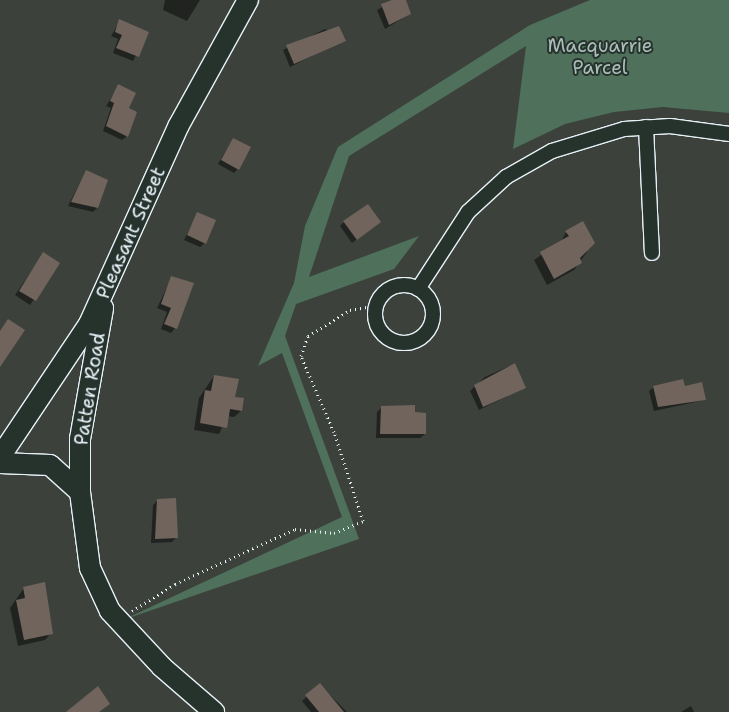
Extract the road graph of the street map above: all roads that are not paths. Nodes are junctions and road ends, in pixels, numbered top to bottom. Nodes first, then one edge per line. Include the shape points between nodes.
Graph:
1 (248, 0) edge
2 (646, 127) junction
3 (729, 134) edge
4 (652, 253) dead end
5 (107, 287) junction
6 (418, 289) junction
7 (0, 458) edge
8 (0, 463) edge
9 (80, 492) junction
10 (214, 712) edge

1 - 5 street, Pleasant Street via 179,125
2 - 3 street via 702,128
2 - 4 street
2 - 6 street via 576,142 506,177 468,212
5 - 7 street, Pleasant Street via 51,387
5 - 9 street, Patten Road via 80,439
6 - 6 street via 399,286 377,305 377,324 382,333 398,342 416,341 432,320 430,303
8 - 9 street via 50,465
9 - 10 street, Patten Road via 90,568 110,611 162,667

